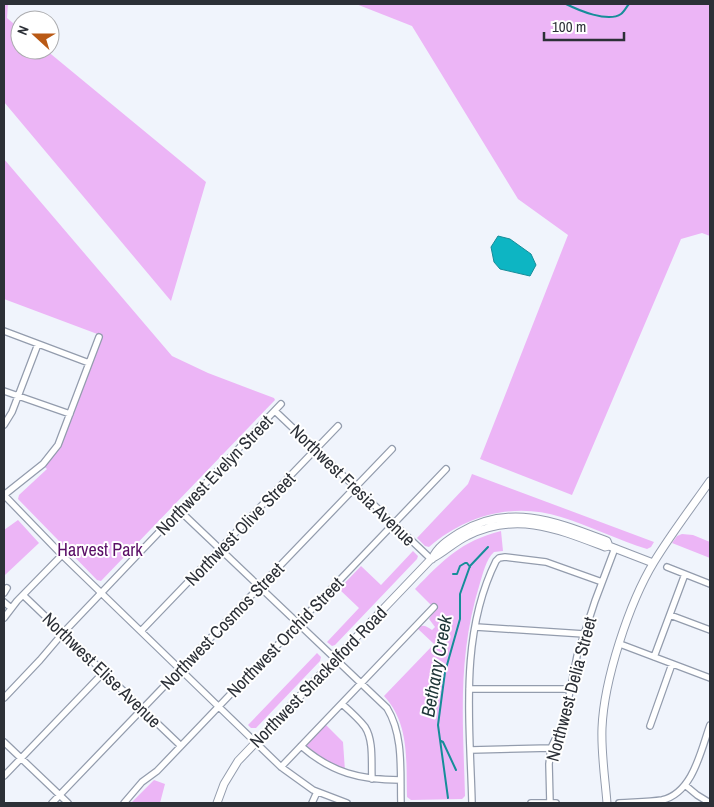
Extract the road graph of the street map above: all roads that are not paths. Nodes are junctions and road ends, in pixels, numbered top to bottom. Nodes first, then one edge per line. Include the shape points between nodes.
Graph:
1 (4, 331) edge
2 (99, 337) dead end
3 (38, 344) junction
4 (89, 363) junction
5 (4, 391) edge
6 (19, 396) junction
7 (281, 404) dead end
8 (275, 411) junction
9 (70, 414) junction
10 (4, 425) edge
11 (338, 426) dead end
12 (392, 448) dead end
13 (316, 449) junction
14 (446, 469) dead end
15 (710, 481) edge
16 (355, 486) junction
17 (4, 495) edge
18 (180, 511) junction
19 (394, 523) junction
20 (612, 547) junction
21 (220, 550) junction
22 (62, 555) junction
23 (432, 559) junction
24 (654, 563) junction
25 (667, 567) dead end
26 (685, 574) junction
27 (602, 582) junction
28 (710, 584) edge
29 (260, 586) junction
30 (101, 593) junction
31 (23, 595) junction
32 (4, 602) edge
33 (434, 607) dead end
34 (11, 608) junction
35 (670, 615) junction
36 (4, 618) edge
37 (298, 623) junction
38 (476, 627) junction
39 (710, 630) edge
40 (141, 631) junction
41 (63, 633) junction
42 (584, 634) junction
43 (620, 644) junction
44 (654, 657) junction
45 (336, 660) junction
46 (672, 664) junction
47 (181, 669) junction
48 (104, 672) junction
49 (710, 678) edge
50 (362, 684) junction
51 (469, 689) junction
52 (570, 689) junction
53 (4, 698) edge
54 (342, 704) junction
55 (219, 706) junction
56 (143, 709) junction
57 (710, 725) edge
58 (650, 726) dead end
59 (4, 742) edge
60 (256, 742) junction
61 (707, 742) edge
62 (181, 746) junction
63 (301, 746) junction
64 (551, 748) junction
65 (471, 750) junction
66 (21, 758) junction
67 (281, 767) junction
68 (4, 776) edge
69 (372, 779) junction
70 (400, 780) junction
71 (685, 785) junction
72 (317, 792) junction
73 (60, 796) junction
74 (647, 802) edge
75 (52, 803) edge
76 (68, 803) edge
77 (124, 803) edge
78 (217, 803) edge
79 (312, 803) edge
80 (347, 803) edge
81 (401, 803) edge
82 (472, 803) edge
83 (531, 803) edge
84 (550, 803) edge
85 (556, 803) edge
86 (607, 803) edge
87 (619, 803) edge
88 (710, 803) edge

1 - 3 street
2 - 4 street
3 - 4 street
3 - 6 street
4 - 9 street
5 - 6 street
6 - 9 street
6 - 10 street
7 - 8 street, Northwest Evelyn Street
8 - 13 street, Northwest Fresia Avenue
8 - 18 street, Northwest Evelyn Street
9 - 17 street via 53,453
11 - 13 street, Northwest Olive Street
12 - 16 street, Northwest Cosmos Street
13 - 16 street, Northwest Fresia Avenue
13 - 21 street, Northwest Olive Street
14 - 19 street, Northwest Orchid Street
15 - 24 street
16 - 19 street, Northwest Fresia Avenue
16 - 29 street, Northwest Cosmos Street
17 - 22 street
18 - 21 street
18 - 30 street, Northwest Evelyn Street
19 - 23 street, Northwest Fresia Avenue
19 - 37 street, Northwest Orchid Street
20 - 23 street, Northwest Shackelford Road via 607,542 554,521 511,517 464,530 435,551
20 - 24 street, Northwest Shackelford Road
20 - 27 street, Northwest Delia Street
21 - 29 street
21 - 40 street, Northwest Olive Street
22 - 30 street
22 - 31 street
23 - 45 street, Northwest Shackelford Road
24 - 43 street via 635,600
25 - 26 street
26 - 28 street
26 - 35 street
27 - 38 street via 546,562 500,558 494,564 482,598
27 - 42 street, Northwest Delia Street
29 - 37 street
29 - 47 street, Northwest Cosmos Street
30 - 40 street
30 - 41 street, Northwest Evelyn Street
31 - 34 street
31 - 41 street, Northwest Elise Avenue
32 - 34 street
33 - 50 street
34 - 36 street
35 - 39 street
35 - 44 street
37 - 45 street
37 - 55 street, Northwest Orchid Street
38 - 42 street
38 - 51 street
40 - 47 street
41 - 48 street, Northwest Elise Avenue
41 - 53 street, Northwest Evelyn Street
42 - 52 street, Northwest Delia Street
43 - 44 street
43 - 86 street via 602,724
44 - 46 street
45 - 50 street
45 - 60 street, Northwest Shackelford Road
46 - 49 street
46 - 58 street
47 - 55 street
47 - 56 street, Northwest Cosmos Street
48 - 56 street, Northwest Elise Avenue
48 - 66 street
50 - 54 street
50 - 70 street via 392,717 399,743
51 - 52 street
51 - 65 street
52 - 64 street, Northwest Delia Street via 564,721
54 - 63 street
54 - 69 street via 368,732
55 - 60 street
55 - 62 street, Northwest Orchid Street
56 - 62 street, Northwest Elise Avenue
56 - 73 street, Northwest Cosmos Street
57 - 61 street
59 - 66 street
60 - 67 street
60 - 78 street, Northwest Shackelford Road via 238,761
61 - 71 street
62 - 77 street, Northwest Orchid Street
63 - 67 street
63 - 69 street via 338,770
64 - 65 street
64 - 84 street, Northwest Delia Street
65 - 82 street
66 - 68 street
66 - 73 street
67 - 72 street
69 - 70 street
70 - 81 street
71 - 74 street via 669,797
71 - 88 street
72 - 79 street
72 - 80 street
73 - 75 street, Northwest Cosmos Street
73 - 76 street
74 - 87 street
83 - 84 street
84 - 85 street

